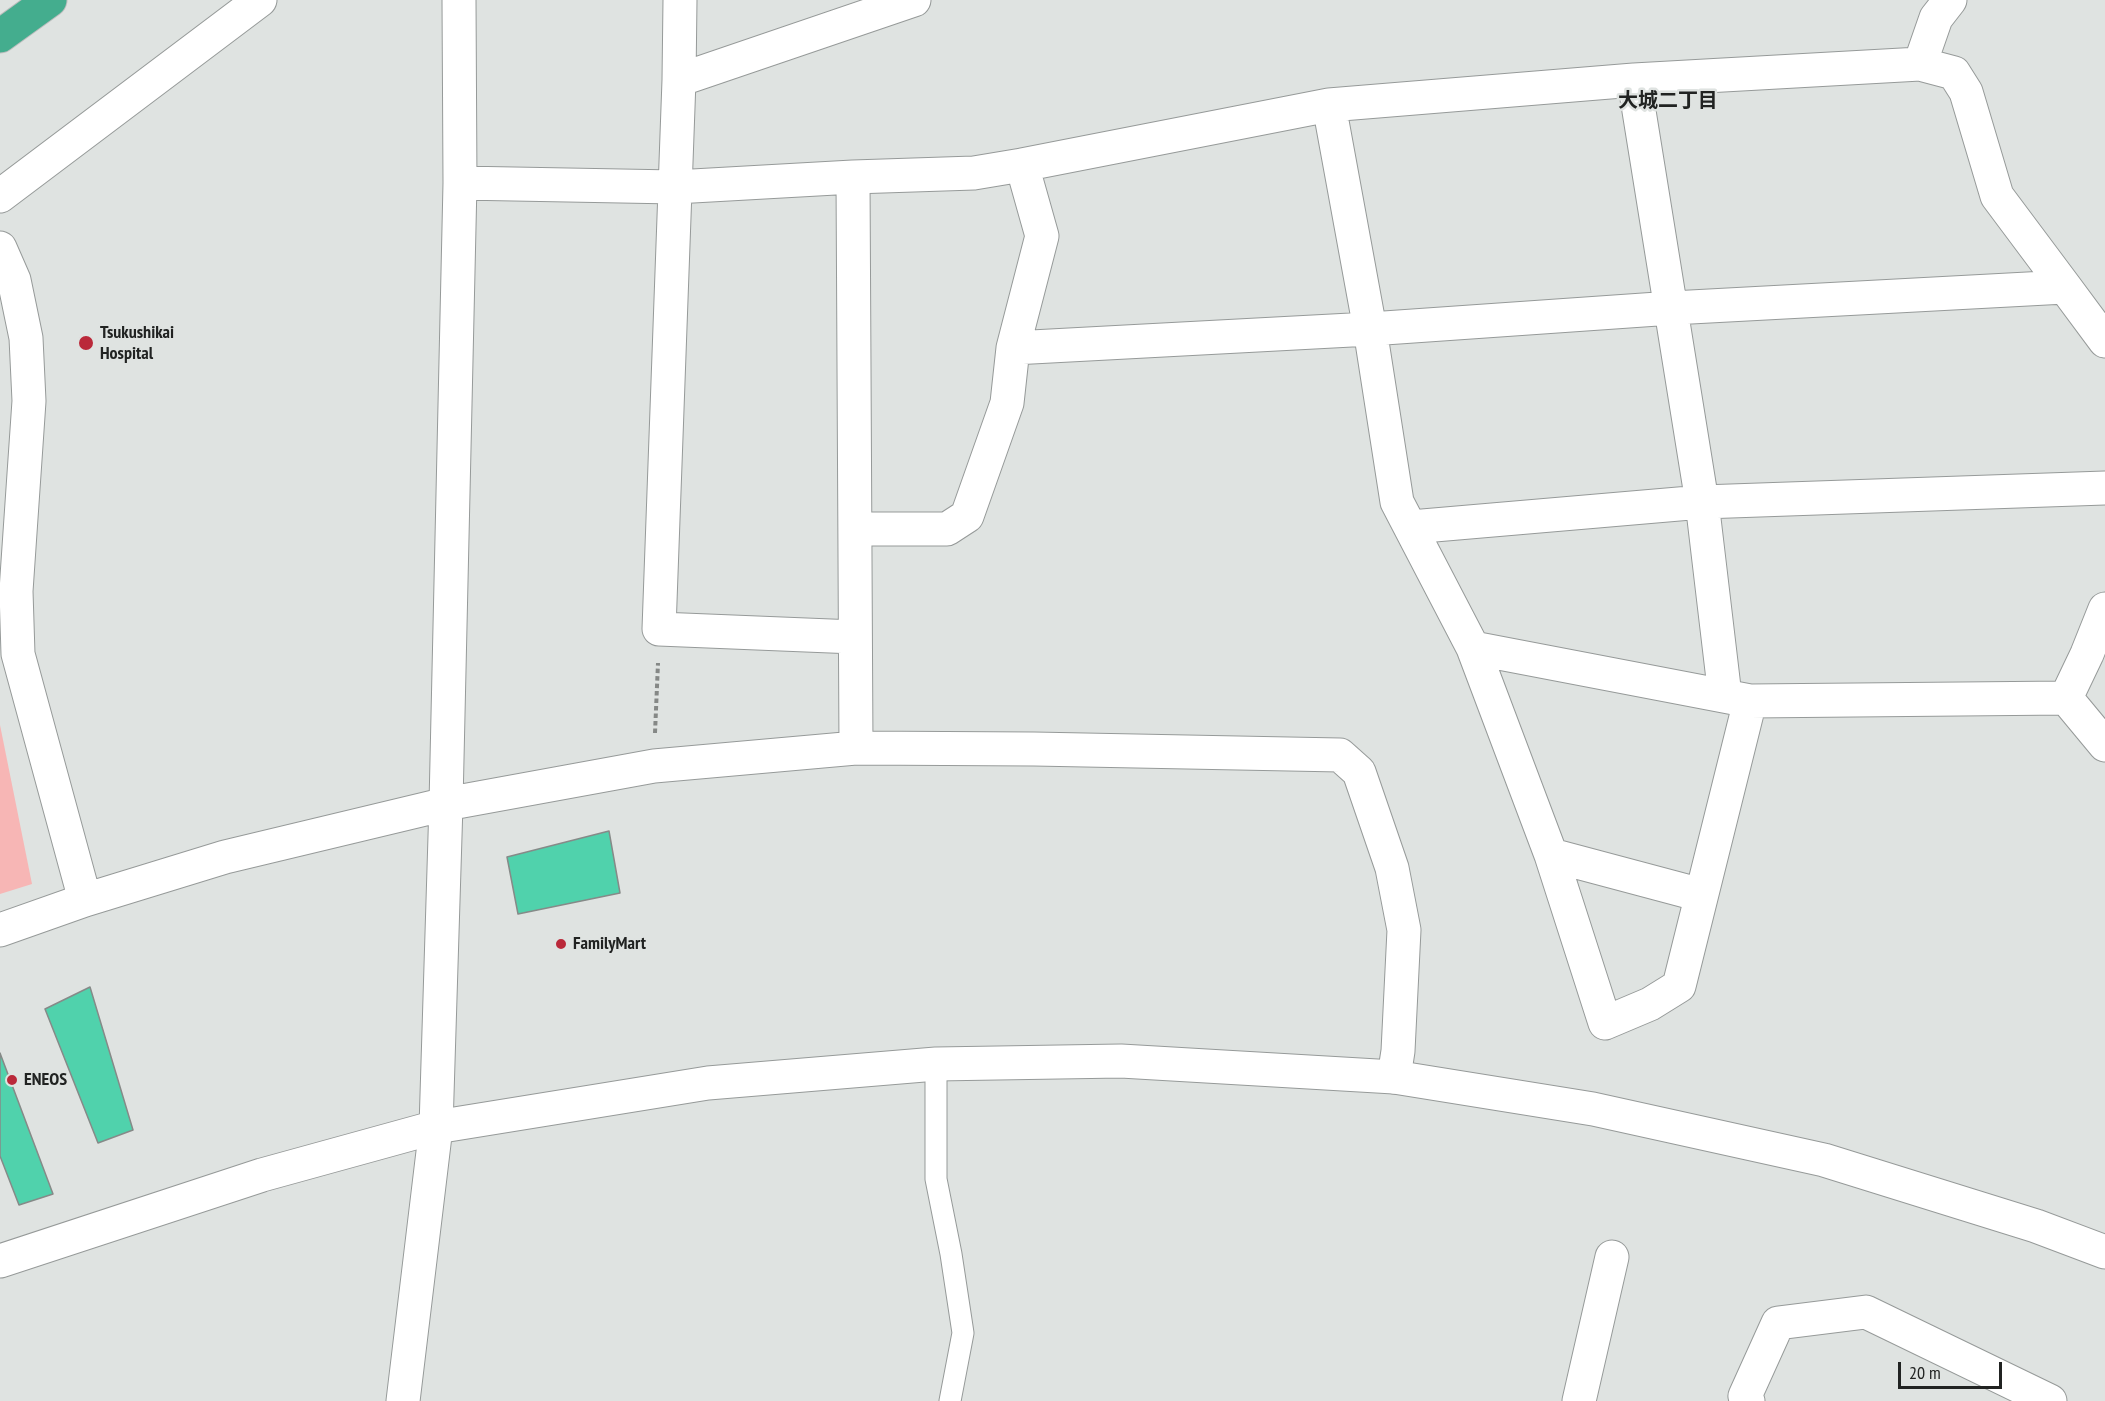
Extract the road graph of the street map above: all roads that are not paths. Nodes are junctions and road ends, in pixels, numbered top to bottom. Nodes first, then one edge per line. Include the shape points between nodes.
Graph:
1 (50, 0) edge
2 (260, 0) edge
3 (459, 0) edge
4 (680, 0) edge
5 (914, 0) edge
6 (1950, 0) edge
7 (0, 36) edge
8 (1920, 64) junction
9 (679, 80) junction
10 (1634, 80) junction
11 (1329, 105) junction
12 (1022, 165) junction
13 (853, 177) junction
14 (460, 183) junction
15 (675, 187) junction
16 (0, 196) edge
17 (0, 248) edge
18 (2065, 287) junction
19 (1672, 308) junction
20 (1370, 329) junction
21 (2105, 340) edge
22 (1014, 348) junction
23 (2105, 488) edge
24 (1702, 502) junction
25 (1411, 526) junction
26 (855, 529) junction
27 (2105, 609) edge
28 (855, 637) junction
29 (1473, 648) junction
30 (1737, 698) junction
31 (2066, 698) junction
32 (2105, 745) edge
33 (856, 748) junction
34 (446, 804) junction
35 (1551, 855) junction
36 (1701, 895) junction
37 (85, 900) junction
38 (0, 930) edge
39 (936, 1064) junction
40 (1394, 1077) junction
41 (436, 1127) junction
42 (2105, 1252) edge
43 (1612, 1257) dead end
44 (0, 1261) edge
45 (403, 1401) edge
46 (950, 1401) edge
47 (1579, 1401) edge
48 (1748, 1401) edge
49 (2050, 1401) edge

1 - 7 highway
2 - 16 street
3 - 14 street
4 - 9 street
5 - 9 street
6 - 8 street via 1936,18
8 - 10 street
8 - 18 street via 1954,73 1966,92 1997,196
9 - 15 street
10 - 11 street
10 - 19 street
11 - 12 street
11 - 20 street
12 - 13 street via 974,173
12 - 22 street via 1042,236
13 - 15 street
13 - 26 street
14 - 15 street
14 - 34 street
15 - 28 street via 659,629
17 - 37 street via 14,280 26,338 29,391 16,591 18,654
18 - 19 street
18 - 21 street
19 - 20 street
19 - 24 street
20 - 22 street
20 - 25 street via 1397,502
22 - 26 street via 1007,403 967,516 947,529
23 - 24 street
24 - 25 street
24 - 30 street
25 - 29 street
26 - 28 street
27 - 31 street
28 - 33 street
29 - 30 street
29 - 35 street
30 - 31 street
30 - 36 street
31 - 32 street
33 - 34 street via 654,766
33 - 40 street via 1340,755 1359,772 1392,867 1404,930
34 - 37 street via 225,857
34 - 41 street
35 - 36 street
35 - 36 street via 1605,1023 1650,1004 1678,986
37 - 38 street
39 - 40 street via 1121,1061
39 - 41 street via 708,1083
39 - 46 lane via 936,1179 963,1333
40 - 42 street via 1593,1109 1824,1160 2037,1226
41 - 44 street via 262,1174
41 - 45 street
43 - 47 street
48 - 49 street via 1745,1395 1778,1323 1866,1312

